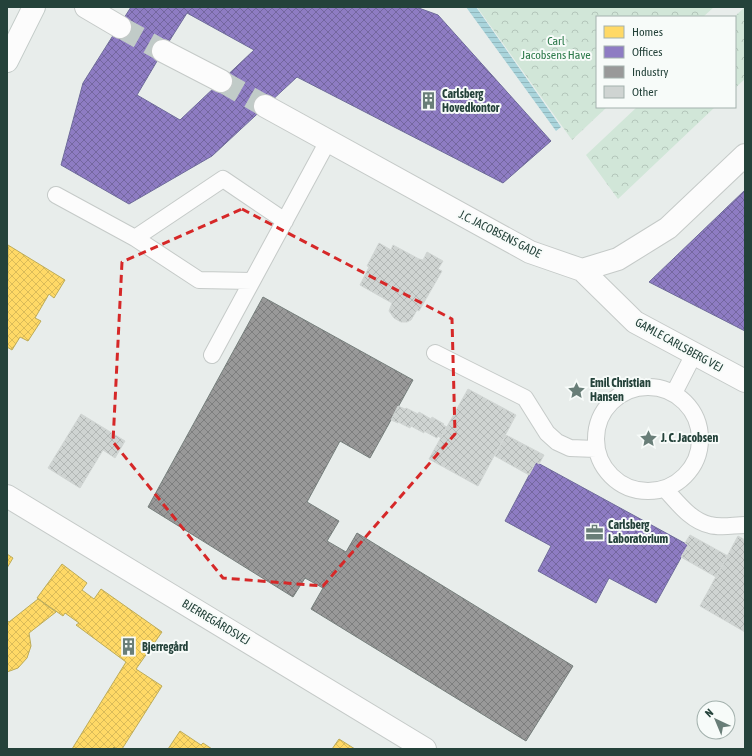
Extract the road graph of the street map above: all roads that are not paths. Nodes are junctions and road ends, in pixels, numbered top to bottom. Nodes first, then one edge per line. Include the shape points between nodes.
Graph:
1 (34, 7) edge
2 (86, 7) edge
3 (120, 27) tunnel mouth
4 (163, 51) tunnel mouth
5 (7, 62) edge
6 (221, 81) tunnel mouth
7 (265, 106) tunnel mouth
8 (328, 141) junction
9 (745, 155) edge
10 (56, 195) dead end
11 (285, 220) junction
12 (135, 238) junction
13 (582, 270) junction
14 (252, 281) junction
15 (435, 354) dead end
16 (694, 354) junction
17 (212, 355) dead end
18 (745, 381) edge
19 (674, 393) junction
20 (596, 449) junction
21 (665, 489) junction
22 (7, 496) edge
23 (745, 525) edge
24 (426, 749) edge

1 - 5 street
2 - 3 street
4 - 6 street
7 - 8 street, J.C. JACOBSENS GADE
8 - 11 lane
8 - 13 street, J.C. JACOBSENS GADE via 530,252
9 - 13 street via 668,228 618,259
10 - 12 lane
11 - 12 lane via 223,179
11 - 14 lane
12 - 14 lane via 199,280
13 - 16 street, GAMLE CARLSBERG VEJ via 635,322
14 - 17 lane
15 - 20 lane via 525,398 547,433 558,442 570,448
16 - 18 street, GAMLE CARLSBERG VEJ
16 - 19 lane
19 - 20 lane via 644,386 630,389 617,396 606,406 598,420 595,434
19 - 21 lane via 686,402 694,414 700,443 697,458 689,471 679,482
20 - 21 lane via 601,464 621,485 650,492
21 - 23 lane via 699,522 712,526
22 - 24 street, BJERREGÅRDSVEJ

